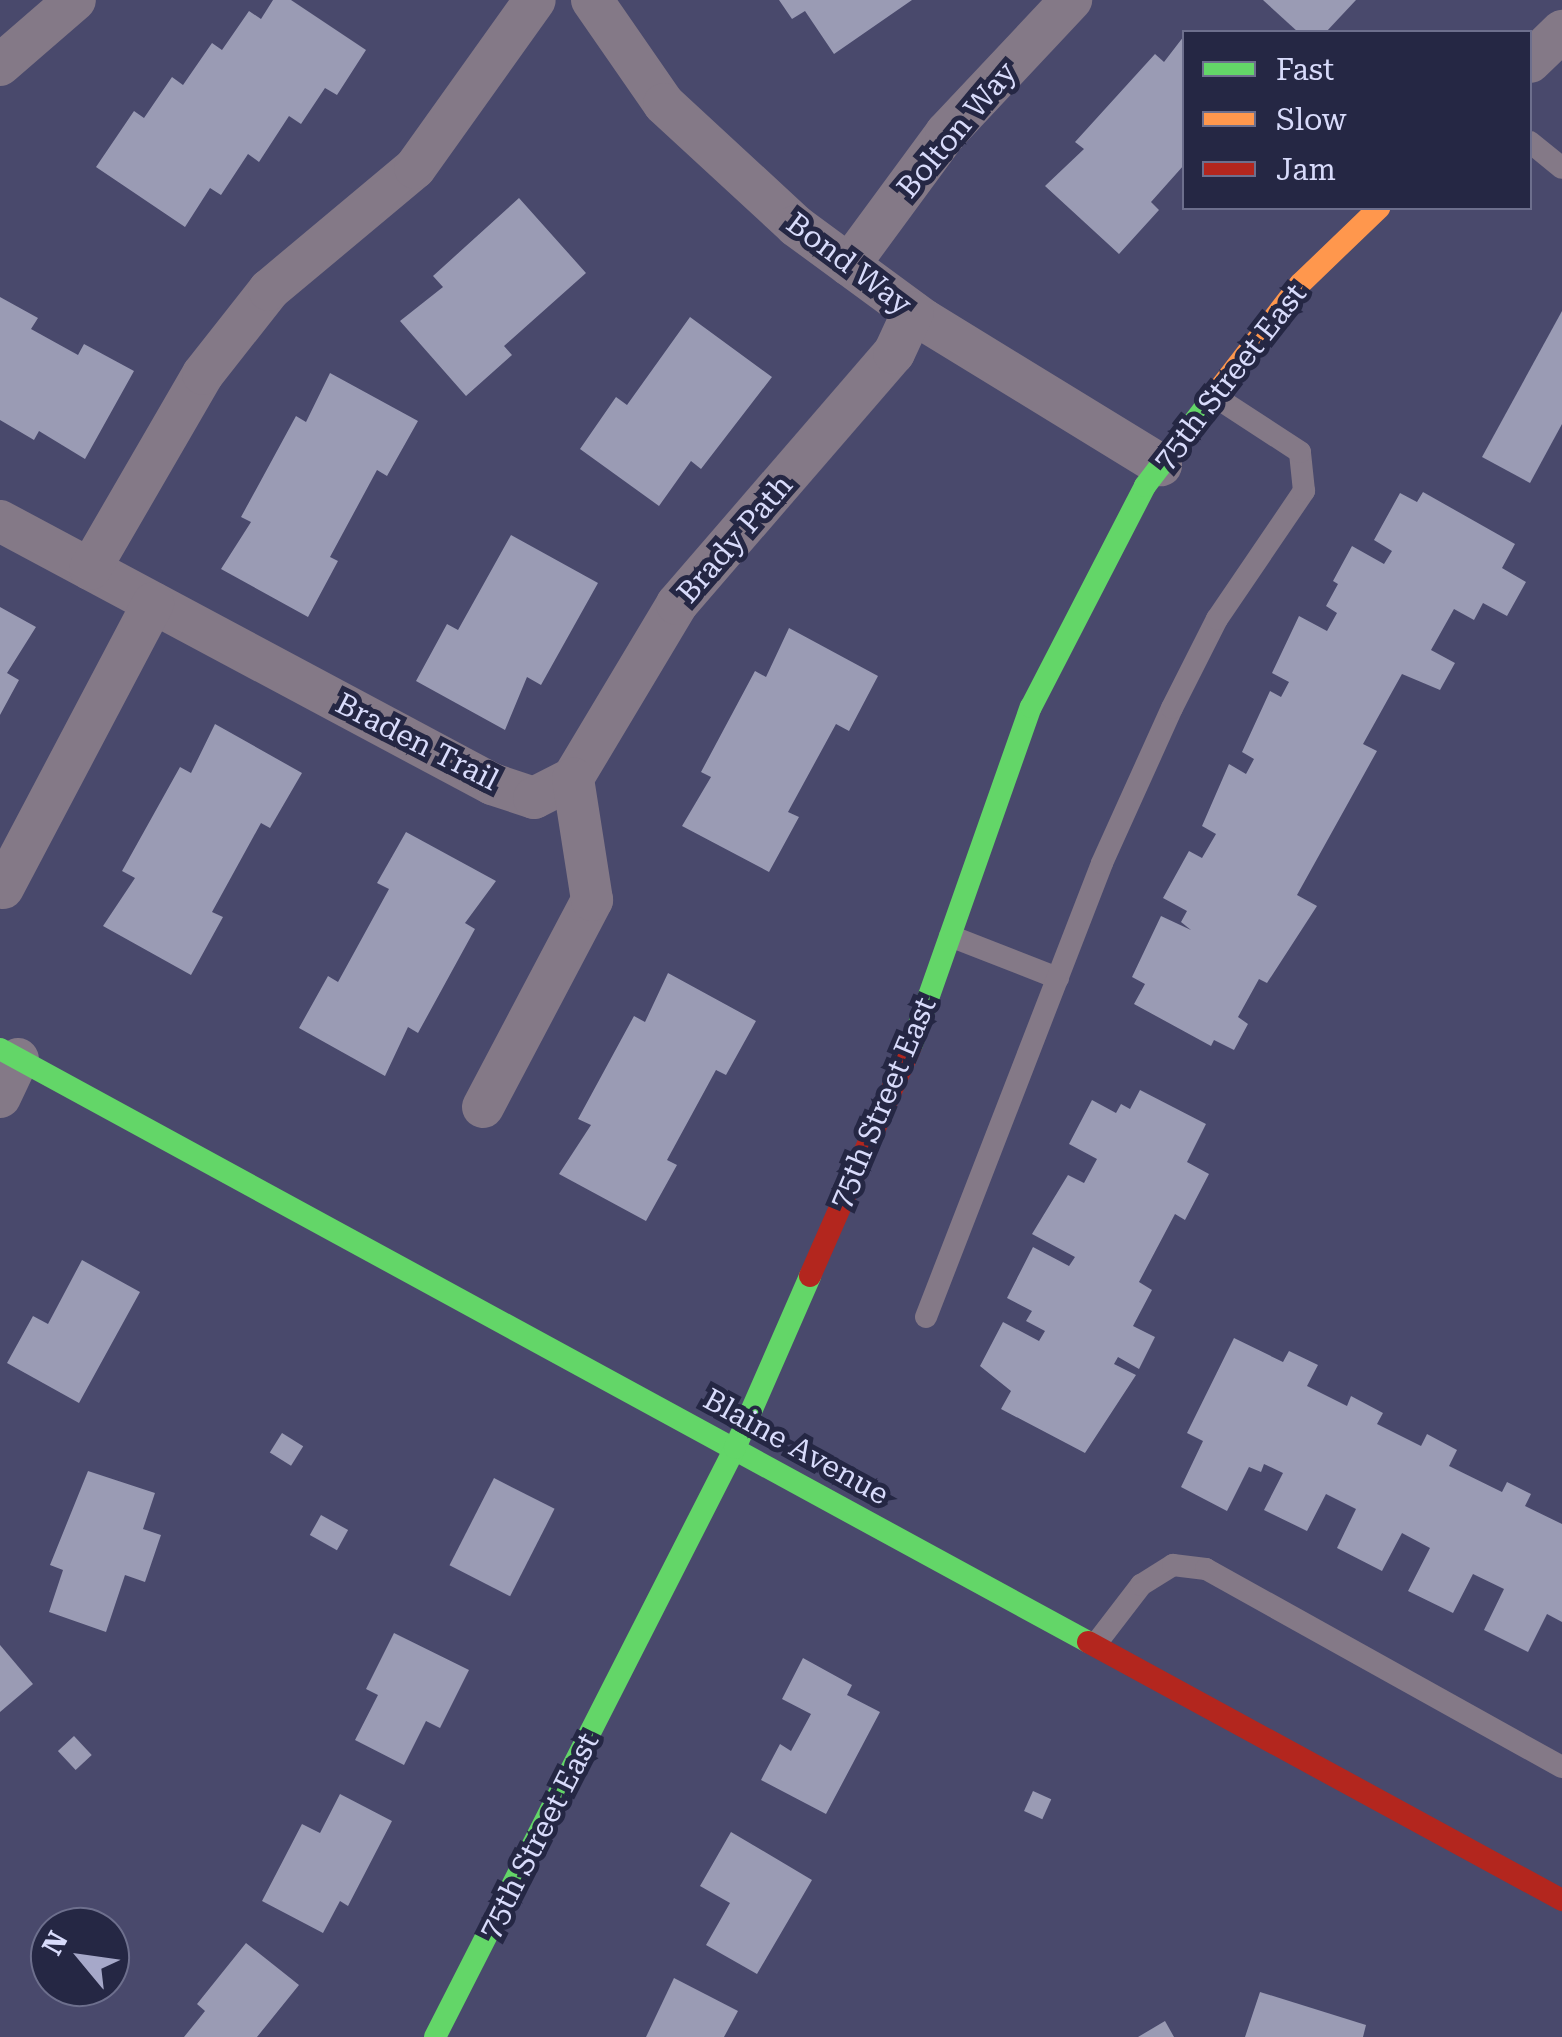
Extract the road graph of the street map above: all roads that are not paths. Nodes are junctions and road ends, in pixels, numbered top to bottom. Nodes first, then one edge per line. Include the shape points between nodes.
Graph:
1 (75, 0) edge
2 (535, 0) edge
3 (592, 0) edge
4 (1071, 0) edge
5 (1562, 31) edge
6 (1532, 60) edge
7 (0, 65) edge
8 (1532, 144) edge
9 (1562, 168) edge
10 (1377, 210) edge
11 (849, 265) junction
12 (913, 312) junction
13 (1214, 396) junction
14 (1161, 465) junction
15 (0, 521) edge
16 (90, 569) junction
17 (153, 603) junction
18 (573, 778) junction
19 (3, 888) dead end
20 (950, 936) junction
21 (1058, 978) junction
22 (9, 1054) edge
23 (0, 1097) edge
24 (483, 1107) dead end
25 (926, 1317) dead end
26 (735, 1448) junction
27 (1094, 1644) junction
28 (1562, 1767) edge
29 (1562, 1900) edge
30 (435, 2037) edge

1 - 7 street
2 - 16 street via 415,168 268,290 203,374
3 - 11 street, Bond Way via 664,104
4 - 11 street, Bolton Way via 946,133
5 - 6 street
8 - 9 lane
10 - 13 street, 75th Street East via 1300,284
11 - 12 street, Bond Way
12 - 14 street, Bond Way
12 - 18 street, Brady Path via 894,353 677,604
13 - 14 street, 75th Street East
13 - 21 lane via 1300,452 1304,491 1190,672
14 - 20 street, 75th Street East via 1031,707
15 - 16 street, Braden Trail
16 - 17 street, Braden Trail
17 - 18 street, Braden Trail via 492,784 534,798
17 - 19 street
18 - 24 street via 592,900
20 - 21 lane
20 - 26 street, 75th Street East via 913,1041
21 - 25 lane
22 - 23 street
22 - 26 street, Blaine Avenue
26 - 27 street, Blaine Avenue
26 - 30 street, 75th Street East
27 - 28 lane via 1141,1585 1173,1565 1206,1570
27 - 29 street, Blaine Avenue

